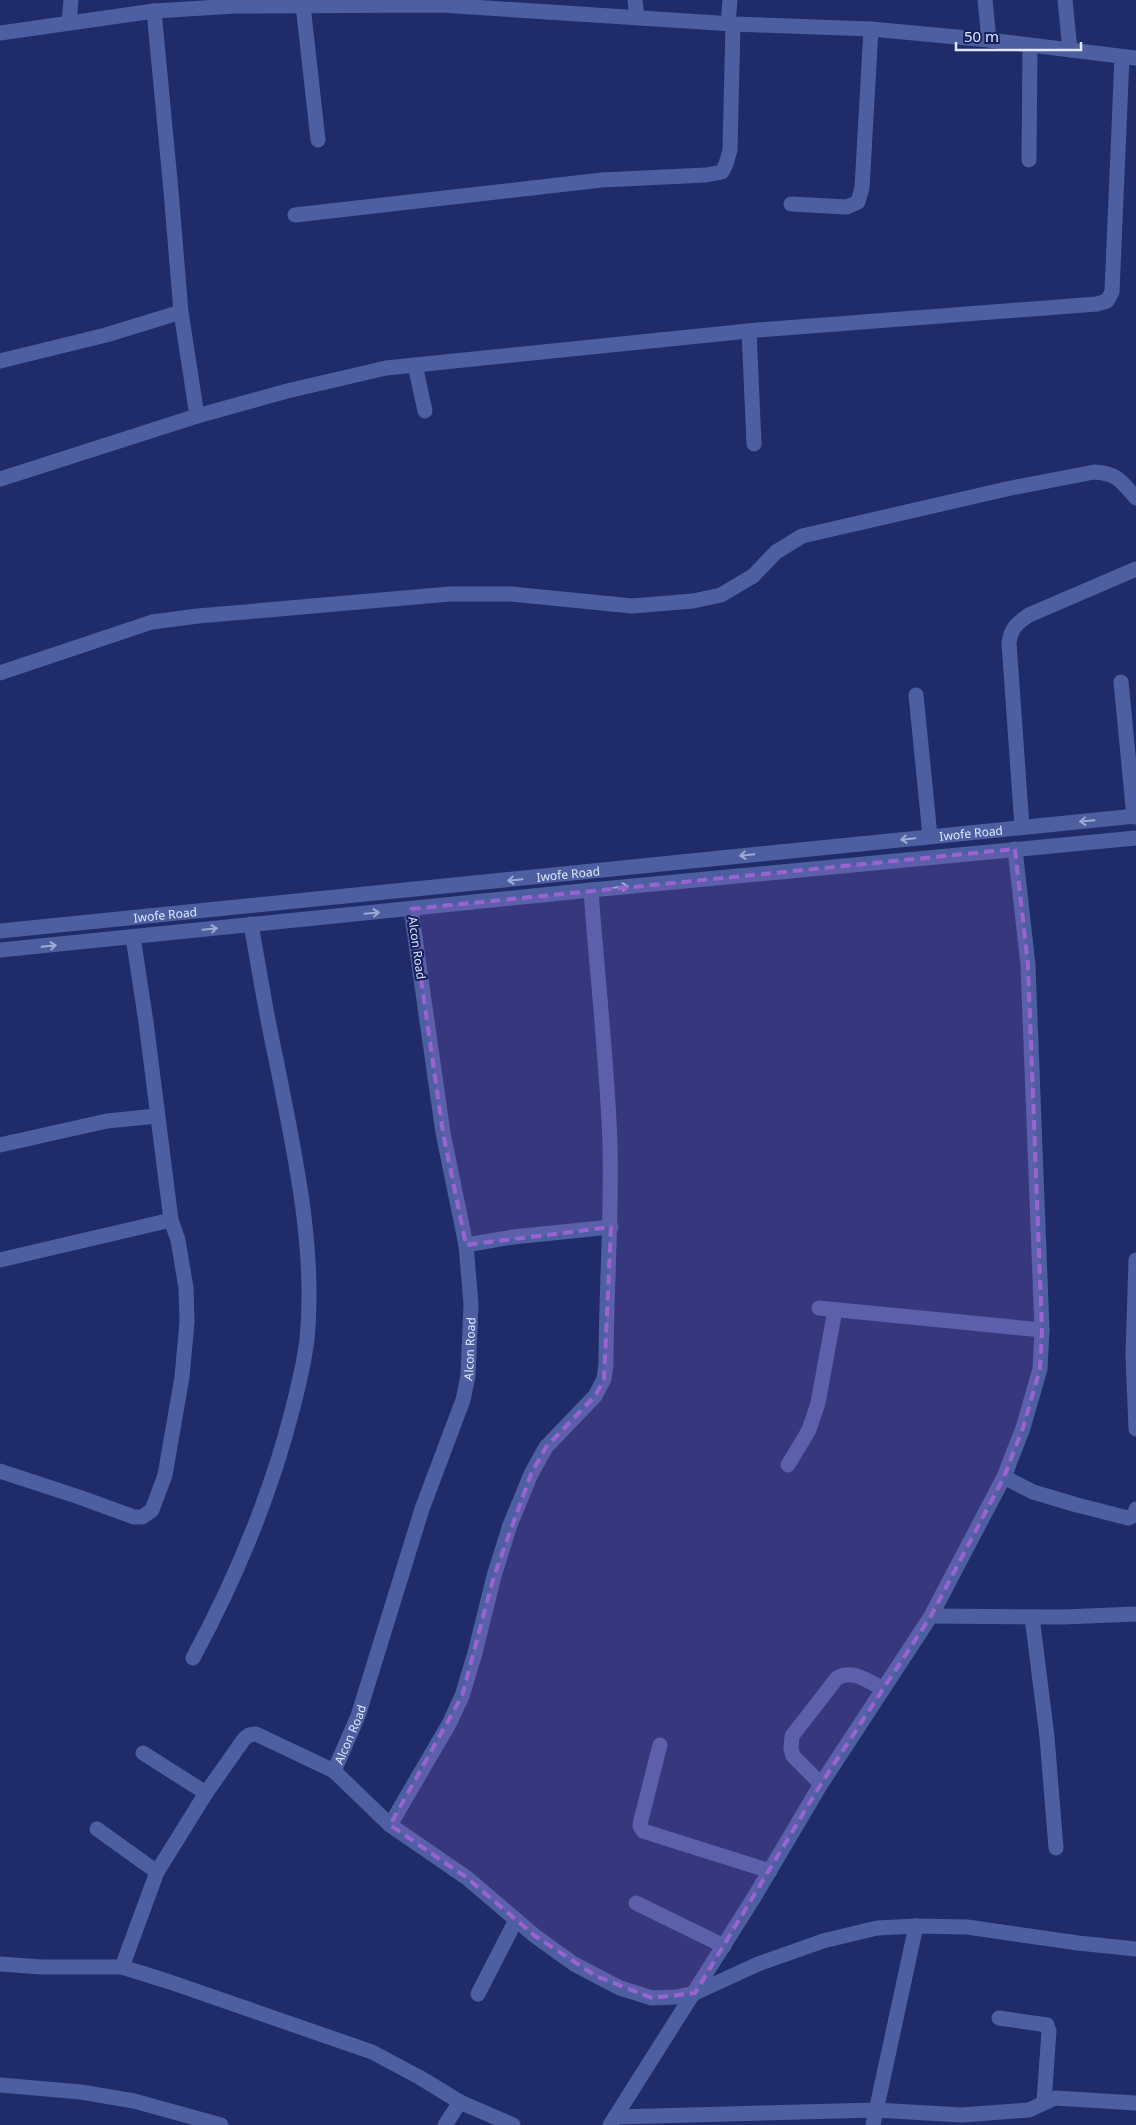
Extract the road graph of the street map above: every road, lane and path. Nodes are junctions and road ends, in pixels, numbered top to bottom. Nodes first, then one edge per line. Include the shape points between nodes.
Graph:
1 (71, 0) edge
2 (635, 0) edge
3 (730, 0) edge
4 (985, 0) edge
5 (1065, 0) edge
6 (441, 2) edge
7 (236, 3) edge
8 (303, 5) junction
9 (154, 11) junction
10 (636, 17) junction
11 (69, 23) junction
12 (731, 24) junction
13 (871, 28) junction
14 (0, 33) edge
15 (989, 40) junction
16 (1030, 45) junction
17 (1070, 50) junction
18 (1129, 57) edge
19 (318, 140) dead end
20 (1028, 160) dead end
21 (791, 204) dead end
22 (295, 215) dead end
23 (180, 312) junction
24 (749, 331) junction
25 (0, 361) edge
26 (414, 365) junction
27 (425, 411) dead end
28 (197, 416) junction
29 (754, 444) dead end
30 (0, 479) edge
31 (1136, 498) edge
32 (1136, 569) edge
33 (0, 673) edge
34 (1121, 682) dead end
35 (916, 695) dead end
36 (1135, 816) edge
37 (1022, 827) junction
38 (930, 836) junction
39 (1136, 842) edge
40 (1016, 849) junction
41 (591, 890) junction
42 (411, 909) junction
43 (251, 924) junction
44 (0, 931) edge
45 (133, 937) junction
46 (0, 950) edge
47 (158, 1116) junction
48 (0, 1145) edge
49 (171, 1220) junction
50 (611, 1227) junction
51 (466, 1244) junction
52 (0, 1260) edge
53 (1136, 1260) edge
54 (819, 1308) dead end
55 (835, 1310) junction
56 (1042, 1330) junction
57 (1136, 1429) edge
58 (788, 1465) dead end
59 (0, 1471) edge
60 (1004, 1477) junction
61 (1136, 1509) edge
62 (1136, 1614) edge
63 (931, 1616) junction
64 (1032, 1617) junction
65 (193, 1658) dead end
66 (883, 1689) junction
67 (660, 1745) dead end
68 (143, 1752) dead end
69 (334, 1771) junction
70 (821, 1784) junction
71 (206, 1793) junction
72 (390, 1825) junction
73 (97, 1829) dead end
74 (1056, 1848) dead end
75 (770, 1871) junction
76 (157, 1872) junction
77 (636, 1904) dead end
78 (516, 1920) junction
79 (916, 1926) junction
80 (724, 1946) junction
81 (1136, 1949) edge
82 (0, 1964) edge
83 (122, 1967) junction
84 (478, 1994) dead end
85 (695, 1994) junction
86 (999, 2018) dead end
87 (0, 2085) edge
88 (460, 2102) junction
89 (1044, 2102) junction
90 (1136, 2103) edge
91 (874, 2118) edge
92 (704, 2120) edge
93 (613, 2121) edge
94 (221, 2125) edge
95 (445, 2125) edge
96 (512, 2125) edge

1 - 11 street
2 - 10 street
3 - 12 street
4 - 15 street
5 - 17 street
6 - 8 street
6 - 10 street
7 - 8 street
7 - 9 street
8 - 19 street
9 - 11 street
9 - 23 street
10 - 12 street
11 - 14 street
12 - 13 street
12 - 22 street via 730,150 722,172 562,184
13 - 15 street
13 - 21 street via 862,188 858,202 846,207
15 - 16 street
16 - 17 street
16 - 20 street
17 - 18 street
18 - 24 street via 1112,292 1108,300 1098,304
23 - 25 street via 106,335
23 - 28 street
24 - 26 street
24 - 29 street
26 - 27 street
26 - 28 street via 296,388
28 - 30 street
31 - 33 street via 1118,477 1094,472 880,517 802,536 776,552 754,576 721,595 693,601 632,606 511,594 450,594 198,616 152,622
32 - 37 street via 1029,615 1010,632
34 - 36 street
35 - 38 street
36 -> 37 street, Iwofe Road
37 - 38 street, Iwofe Road
38 -> 44 street, Iwofe Road
39 - 40 street, Iwofe Road
41 -> 40 street, Iwofe Road
40 - 56 street via 1028,965
41 - 42 street, Iwofe Road
41 - 50 street via 606,1063
43 -> 42 street, Iwofe Road
42 - 51 street, Alcon Road via 443,1134
45 -> 43 street, Iwofe Road
43 - 65 street via 300,1186 306,1235 307,1340 286,1434 268,1491 239,1567
46 -> 45 street, Iwofe Road
45 - 47 street
47 - 48 street via 107,1121
47 - 49 street
49 - 52 street
49 - 59 street via 182,1260 188,1322 175,1426 165,1475 152,1510 142,1517 134,1517
50 - 51 street
50 - 72 street via 604,1379 594,1396 546,1447 531,1474 496,1568 462,1696
51 - 69 street, Alcon Road via 471,1304 468,1376 463,1400 422,1509 358,1716
53 - 57 street via 1133,1355
54 - 55 street
55 - 56 street
55 - 58 street via 818,1403 809,1430
56 - 60 street via 1040,1369 1023,1428
60 - 61 street via 1033,1492 1111,1514 1128,1518 1135,1515
60 - 63 street
62 - 64 street
63 - 64 street
63 - 66 street
64 - 74 street via 1047,1737
66 - 70 street
66 - 70 street via 853,1674 843,1674 836,1678 792,1736 794,1756
67 - 75 street via 641,1820 643,1831
68 - 71 street
69 - 71 street via 256,1734 250,1735
69 - 72 street
70 - 75 street
71 - 76 street
72 - 78 street via 467,1878
73 - 76 street
75 - 80 street
76 - 83 street
77 - 80 street
78 - 84 street
78 - 85 street via 574,1964 620,1988 652,1998
79 - 81 street via 967,1927
79 - 85 street via 877,1928 823,1941 758,1964
79 - 91 street
80 - 85 street
82 - 83 street via 41,1968
83 - 88 street via 372,2052
85 - 93 street
86 - 89 street via 1047,2024
87 - 94 street via 125,2099
88 - 95 street
88 - 96 street
89 - 90 street via 1055,2098
89 - 91 street via 1029,2110
91 - 92 street
92 - 93 street

